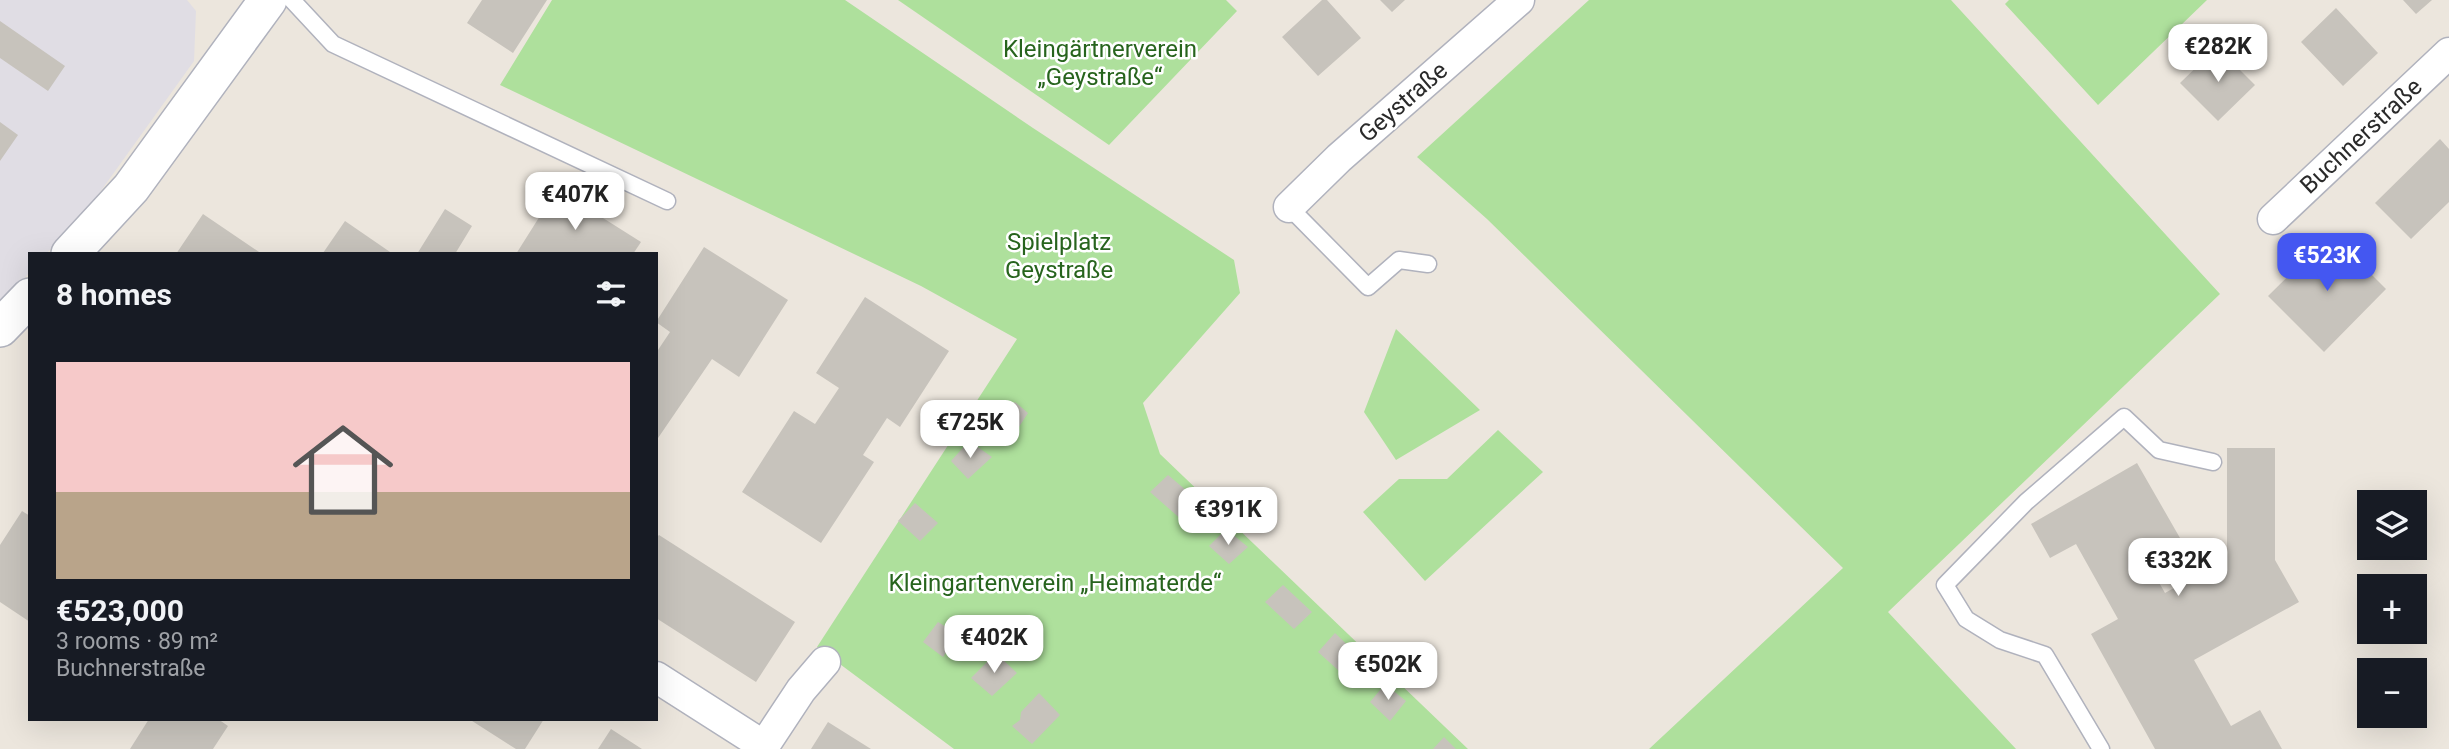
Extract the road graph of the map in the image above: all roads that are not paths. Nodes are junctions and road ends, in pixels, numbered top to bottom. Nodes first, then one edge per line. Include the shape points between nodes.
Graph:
1 (268, 0) edge
2 (292, 0) edge
3 (1519, 0) edge
4 (2449, 53) edge
5 (667, 201) dead end
6 (1289, 207) joint
7 (2273, 219) dead end
8 (72, 252) edge
9 (1428, 264) dead end
10 (28, 299) edge
11 (0, 328) edge
12 (2213, 462) dead end
13 (825, 662) dead end
14 (658, 678) edge
15 (763, 748) edge
16 (2101, 749) edge

1 - 8 street via 131,188
2 - 5 lane via 333,44
3 - 6 street, Geystraße
4 - 7 street, Buchnerstraße
6 - 9 lane via 1368,287 1399,260
10 - 11 street
12 - 16 lane via 2159,450 2124,417 2026,502 1945,584 1966,619 2000,640 2045,655
13 - 15 street
14 - 15 street

